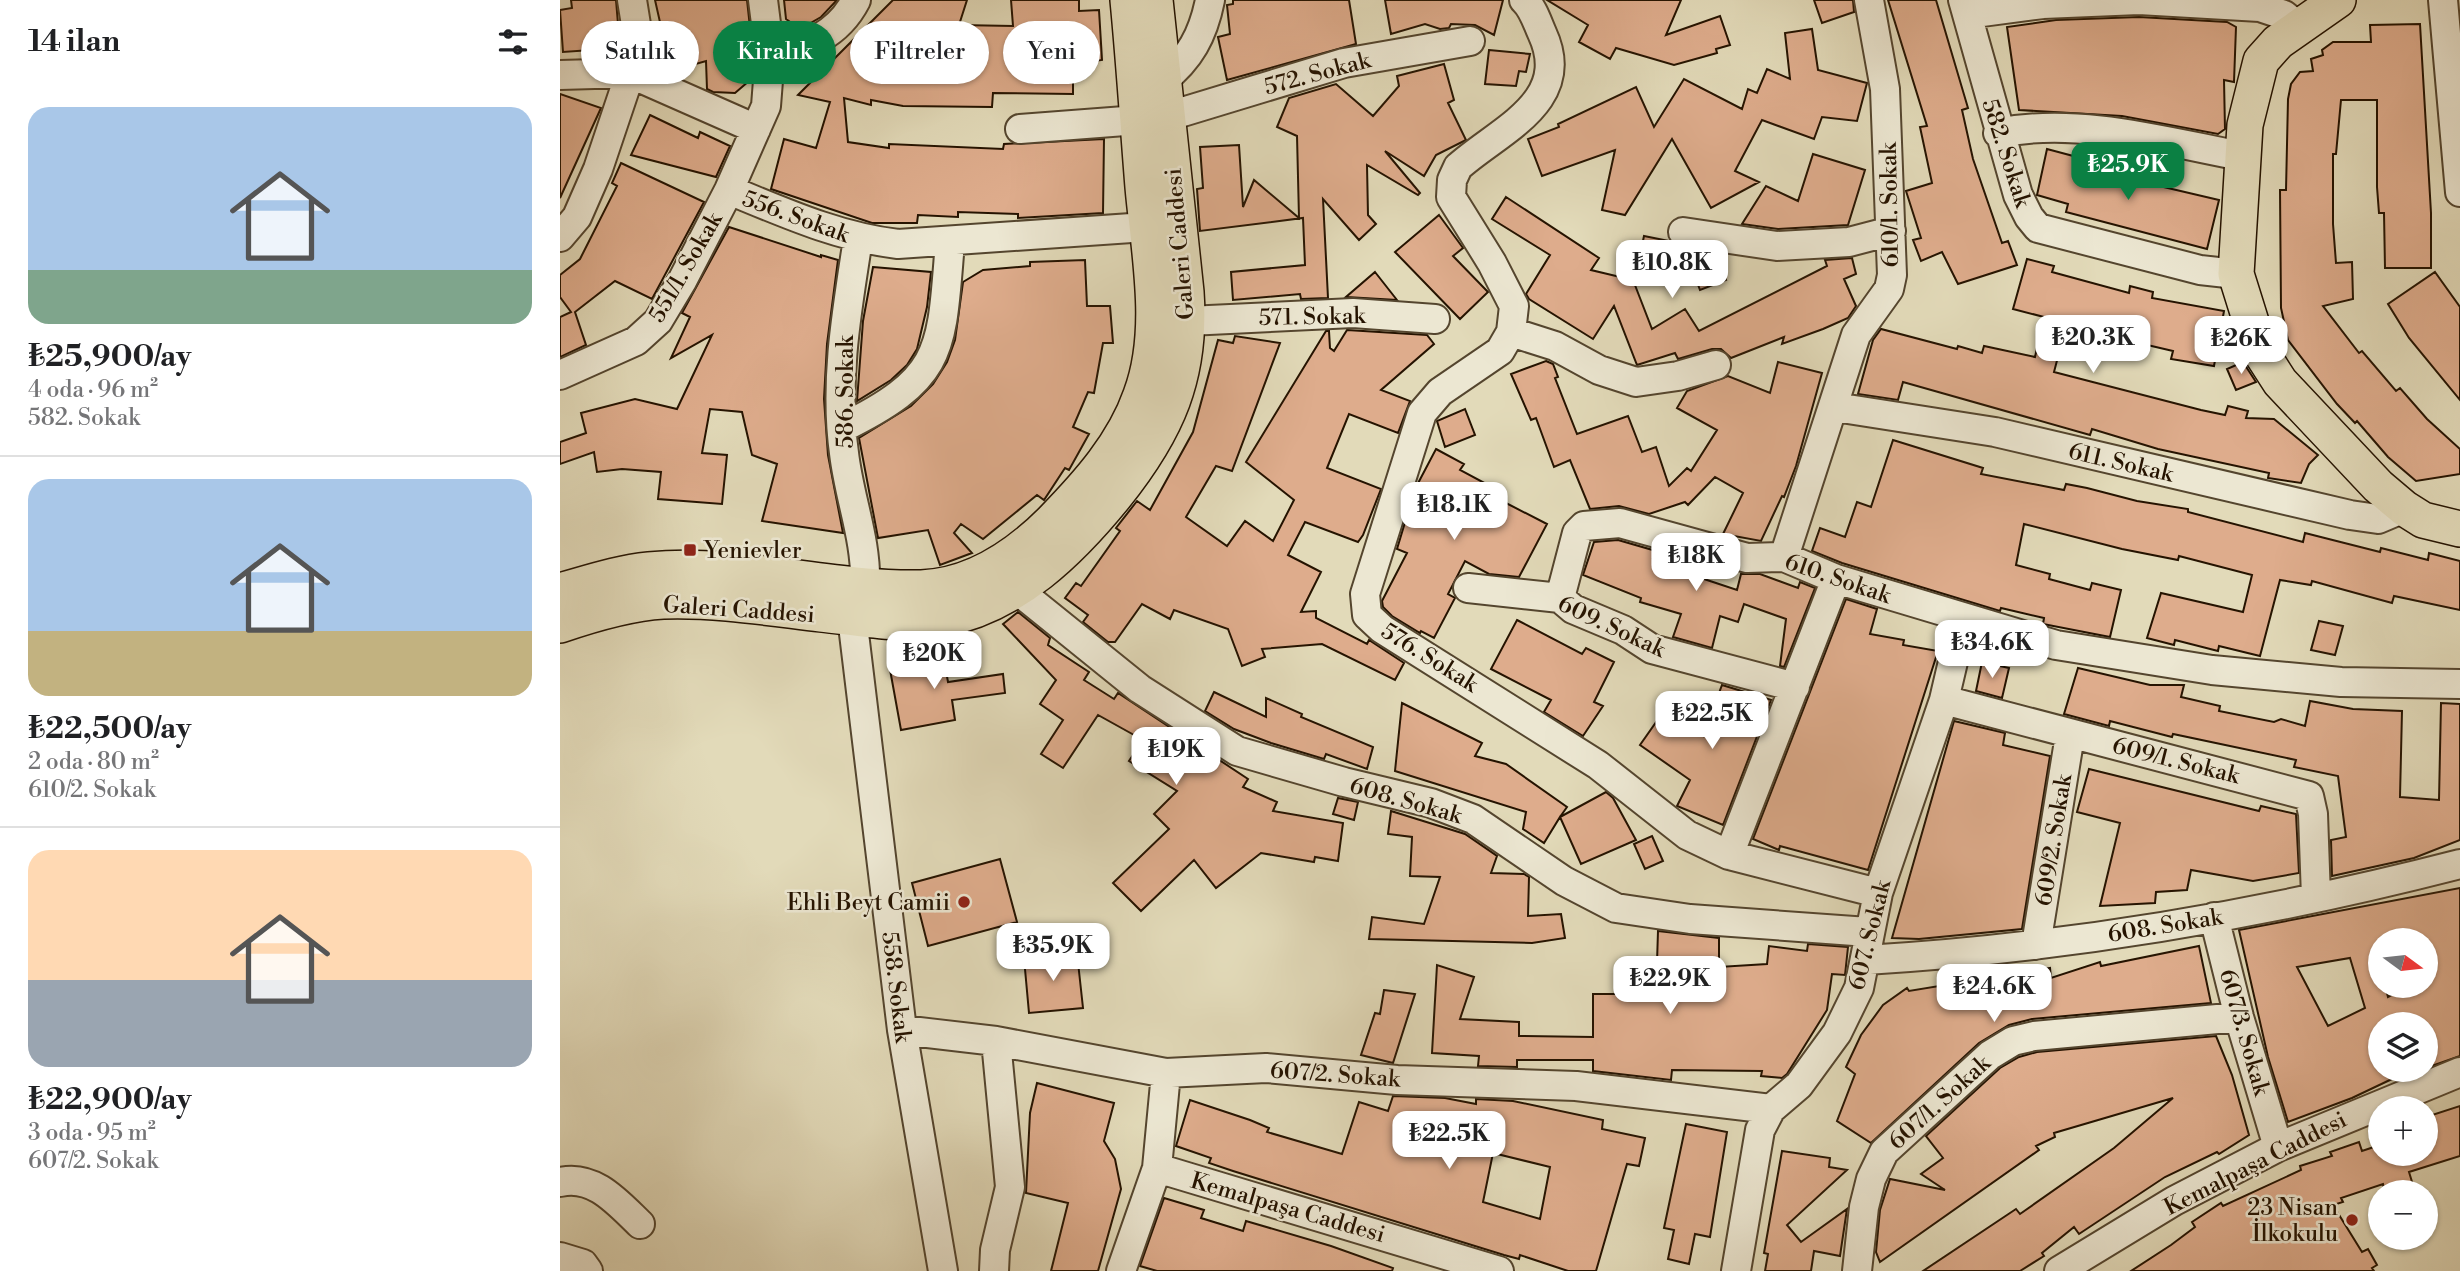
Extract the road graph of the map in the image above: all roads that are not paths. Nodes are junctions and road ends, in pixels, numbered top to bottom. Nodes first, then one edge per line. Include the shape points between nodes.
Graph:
1 (632, 0) edge
2 (763, 0) edge
3 (856, 0) edge
4 (1128, 0) edge
5 (1155, 0) edge
6 (1210, 0) edge
7 (1524, 0) edge
8 (1868, 0) edge
9 (2338, 0) edge
10 (2443, 0) edge
11 (1965, 7) edge
12 (634, 21) edge
13 (766, 21) edge
14 (2300, 27) junction
15 (836, 28) edge
16 (1470, 41) dead end
17 (581, 74) edge
18 (560, 75) edge
19 (1162, 81) junction
20 (625, 84) edge
21 (654, 84) edge
22 (768, 84) edge
23 (1152, 119) junction
24 (756, 129) junction
25 (1020, 129) dead end
26 (1998, 132) junction
27 (2241, 156) junction
28 (729, 190) junction
29 (2460, 192) edge
30 (1146, 226) junction
31 (1891, 231) junction
32 (1683, 232) dead end
33 (560, 237) edge
34 (858, 239) junction
35 (950, 242) junction
36 (2236, 274) junction
37 (1435, 319) dead end
38 (1188, 321) junction
39 (1511, 332) junction
40 (1716, 365) dead end
41 (560, 375) edge
42 (1835, 407) junction
43 (842, 428) junction
44 (2404, 508) junction
45 (2460, 529) edge
46 (1784, 557) junction
47 (1836, 579) junction
48 (865, 586) junction
49 (1468, 588) dead end
50 (1016, 589) junction
51 (560, 591) edge
52 (1560, 598) junction
53 (852, 617) junction
54 (1963, 619) junction
55 (560, 625) edge
56 (2460, 684) edge
57 (1795, 687) junction
58 (1944, 700) junction
59 (2070, 735) junction
60 (1730, 855) junction
61 (2460, 864) edge
62 (1878, 893) junction
63 (2316, 897) junction
64 (2214, 917) junction
65 (2036, 945) junction
66 (1867, 946) junction
67 (2239, 1017) junction
68 (902, 1030) junction
69 (996, 1041) junction
70 (2460, 1072) edge
71 (1166, 1073) junction
72 (1771, 1109) junction
73 (2278, 1147) junction
74 (1157, 1168) junction
75 (560, 1182) edge
76 (640, 1224) dead end
77 (560, 1257) edge
78 (2066, 1269) edge
79 (588, 1271) edge
80 (943, 1271) edge
81 (994, 1271) edge
82 (1121, 1271) edge
83 (1499, 1271) edge
84 (1736, 1271) edge
85 (1857, 1271) edge

1 - 12 street
2 - 13 street, 556. Sokak
3 - 15 street
4 - 23 main road, Galeri Caddesi
5 - 19 main road, Galeri Caddesi
6 - 19 street via 1196,46 1183,65
7 - 39 street via 1547,43 1549,70 1542,98 1458,167 1451,197 1514,306
8 - 31 street, 610/1. Sokak via 1885,89
9 - 14 main road
10 - 29 street
11 - 14 street via 2139,0 2260,7 2284,15
11 - 26 street, 582. Sokak
14 - 27 main road via 2261,61 2250,96
16 - 23 street, 572. Sokak via 1344,63
17 - 18 street
19 - 23 main road, Galeri Caddesi
20 - 33 street via 598,169 577,217
21 - 24 street
22 - 24 street, 556. Sokak via 766,106
23 - 25 street, 572. Sokak
23 - 30 main road, Galeri Caddesi
23 - 38 main road, Galeri Caddesi
24 - 28 street, 556. Sokak
26 - 27 street via 2030,126 2079,129
26 - 36 street, 582. Sokak via 2018,195 2038,228 2200,270
27 - 36 main road
28 - 34 street, 556. Sokak
28 - 41 street, 551/1. Sokak via 658,321 636,341
30 - 35 street, 556. Sokak
30 - 48 main road, Galeri Caddesi via 1153,334 1150,364 1142,394 1109,456 1041,531 982,573 924,588
31 - 32 street via 1849,242 1777,246
31 - 42 street, 610/1. Sokak via 1889,289 1856,335
34 - 35 street, 556. Sokak via 898,244
34 - 43 street, 586. Sokak via 846,323
35 - 43 street via 937,350 920,378 886,406
36 - 44 main road via 2260,351 2280,382
37 - 38 street, 571. Sokak via 1353,313
38 - 50 main road, Galeri Caddesi via 1175,399 1153,445 1088,529
39 - 40 street via 1636,382
39 - 60 street, 576. Sokak via 1500,351 1440,392 1422,413 1374,559 1365,594 1367,615 1382,629 1598,765 1687,835
42 - 44 street, 611. Sokak via 1995,432 2350,515 2378,519
42 - 46 street, 610/1. Sokak
43 - 48 street, 586. Sokak via 866,562
44 - 45 main road via 2423,520
46 - 47 street, 610. Sokak
46 - 52 street, 610. Sokak via 1747,558 1620,523 1584,526 1577,533
47 - 54 street, 610. Sokak
47 - 57 street
48 - 51 main road, Galeri Caddesi via 674,569 613,576
49 - 52 street, 609. Sokak
50 - 53 main road, Galeri Caddesi via 942,620
50 - 66 street, 608. Sokak via 1140,689 1237,751 1431,803 1473,819 1564,881 1616,908
52 - 57 street, 609. Sokak via 1652,649
53 - 55 main road, Galeri Caddesi via 661,601
53 - 68 street, 558. Sokak
54 - 56 street, 610. Sokak via 2056,645 2212,670 2388,684
54 - 58 street, 607. Sokak
57 - 60 street
58 - 59 street, 609/1. Sokak
58 - 62 street, 607. Sokak
59 - 63 street, 609/1. Sokak via 2309,796
59 - 65 street, 609/2. Sokak
60 - 62 street, 576. Sokak
61 - 63 street, 608. Sokak
62 - 66 street, 607. Sokak
63 - 64 street, 608. Sokak
64 - 65 street, 608. Sokak
64 - 67 street, 607/3. Sokak
65 - 66 street, 608. Sokak
66 - 72 street, 607. Sokak via 1859,989 1837,1032 1799,1085
67 - 73 street, 607/3. Sokak
67 - 85 street, 607/1. Sokak via 2034,1036 2013,1041 1990,1055 1884,1152 1864,1208
68 - 69 street, 607/2. Sokak
68 - 80 street, 558. Sokak
69 - 71 street, 607/2. Sokak
69 - 81 street via 1010,1187
70 - 73 street, Kemalpaşa Caddesi
71 - 72 street, 607/2. Sokak via 1266,1068 1398,1080 1576,1086
71 - 74 street
72 - 84 street, 607. Sokak via 1760,1130
73 - 78 street, Kemalpaşa Caddesi via 2174,1201
74 - 82 street
74 - 83 street, Kemalpaşa Caddesi
75 - 76 street via 570,1180 605,1190
77 - 79 street via 583,1264

